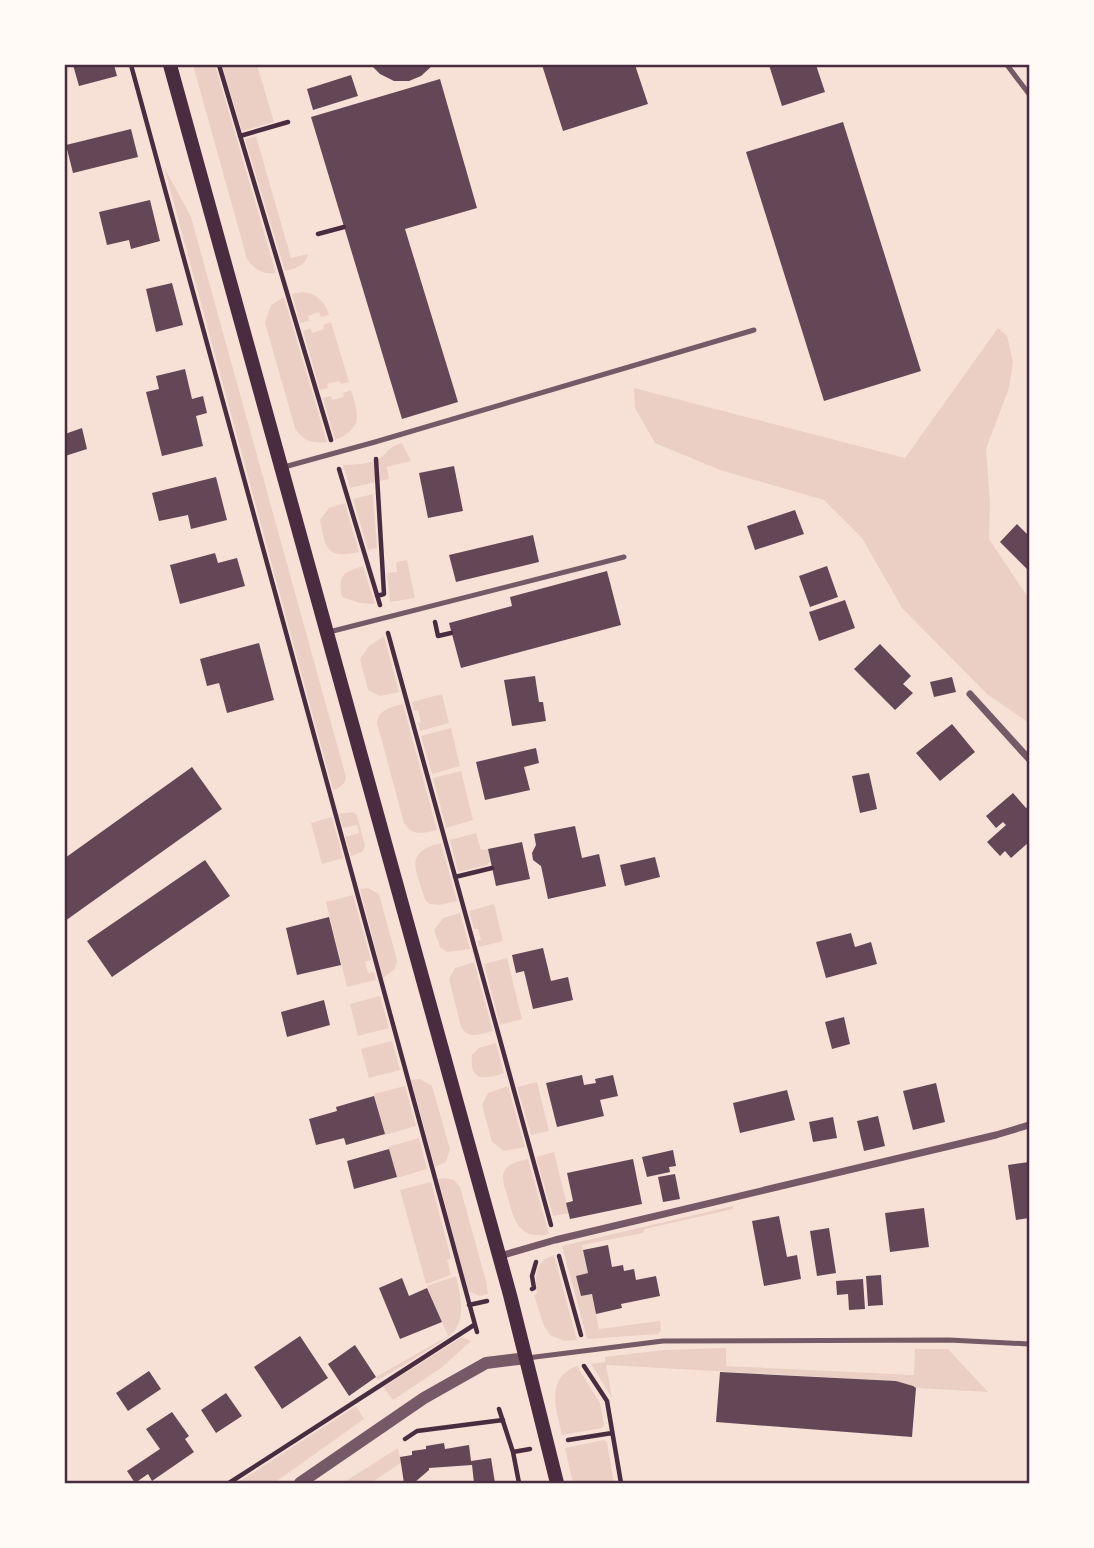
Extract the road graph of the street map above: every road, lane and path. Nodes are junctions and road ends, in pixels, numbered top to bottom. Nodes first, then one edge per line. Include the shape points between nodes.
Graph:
1 (131, 65) edge
2 (170, 65) edge
3 (219, 65) edge
4 (1007, 65) edge
5 (1029, 94) edge
6 (288, 122) dead end
7 (240, 136) junction
8 (344, 227) dead end
9 (318, 234) dead end
10 (754, 330) dead end
11 (331, 441) dead end
12 (375, 442) junction
13 (338, 465) dead end
14 (283, 467) junction
15 (624, 557) dead end
16 (377, 596) junction
17 (380, 603) dead end
18 (435, 622) dead end
19 (329, 632) junction
20 (451, 633) dead end
21 (388, 634) dead end
22 (970, 694) dead end
23 (1029, 759) edge
24 (492, 868) dead end
25 (455, 877) junction
26 (1029, 1125) edge
27 (553, 1233) dead end
28 (558, 1250) dead end
29 (500, 1256) junction
30 (539, 1259) dead end
31 (532, 1289) dead end
32 (487, 1301) dead end
33 (469, 1306) junction
34 (474, 1325) junction
35 (477, 1332) dead end
36 (582, 1339) dead end
37 (1029, 1344) edge
38 (527, 1358) junction
39 (584, 1365) dead end
40 (499, 1409) dead end
41 (503, 1420) junction
42 (612, 1433) junction
43 (563, 1441) dead end
44 (396, 1444) dead end
45 (533, 1448) dead end
46 (513, 1452) junction
47 (229, 1483) edge
48 (300, 1483) edge
49 (519, 1483) edge
50 (557, 1483) edge
51 (621, 1483) edge

1 - 33 path
2 - 14 main road
3 - 7 path
4 - 5 lane
6 - 7 path
7 - 11 path
8 - 9 path
10 - 12 lane
12 - 14 lane
12 - 16 path via 384,594
13 - 16 path
14 - 19 main road
15 - 19 lane
16 - 17 path
18 - 20 path via 438,636
19 - 29 main road
21 - 25 path
22 - 23 street
24 - 25 path
25 - 27 path
26 - 29 street
28 - 36 path
29 - 38 main road
30 - 31 path via 534,1265
32 - 33 path
33 - 34 path
34 - 35 path
34 - 47 path
37 - 38 lane via 663,1341
38 - 48 street via 486,1363 424,1398
38 - 50 main road
39 - 42 path via 607,1401
40 - 41 path
41 - 44 path via 417,1431
41 - 46 path
42 - 43 path
42 - 51 path
45 - 46 path
46 - 49 path

